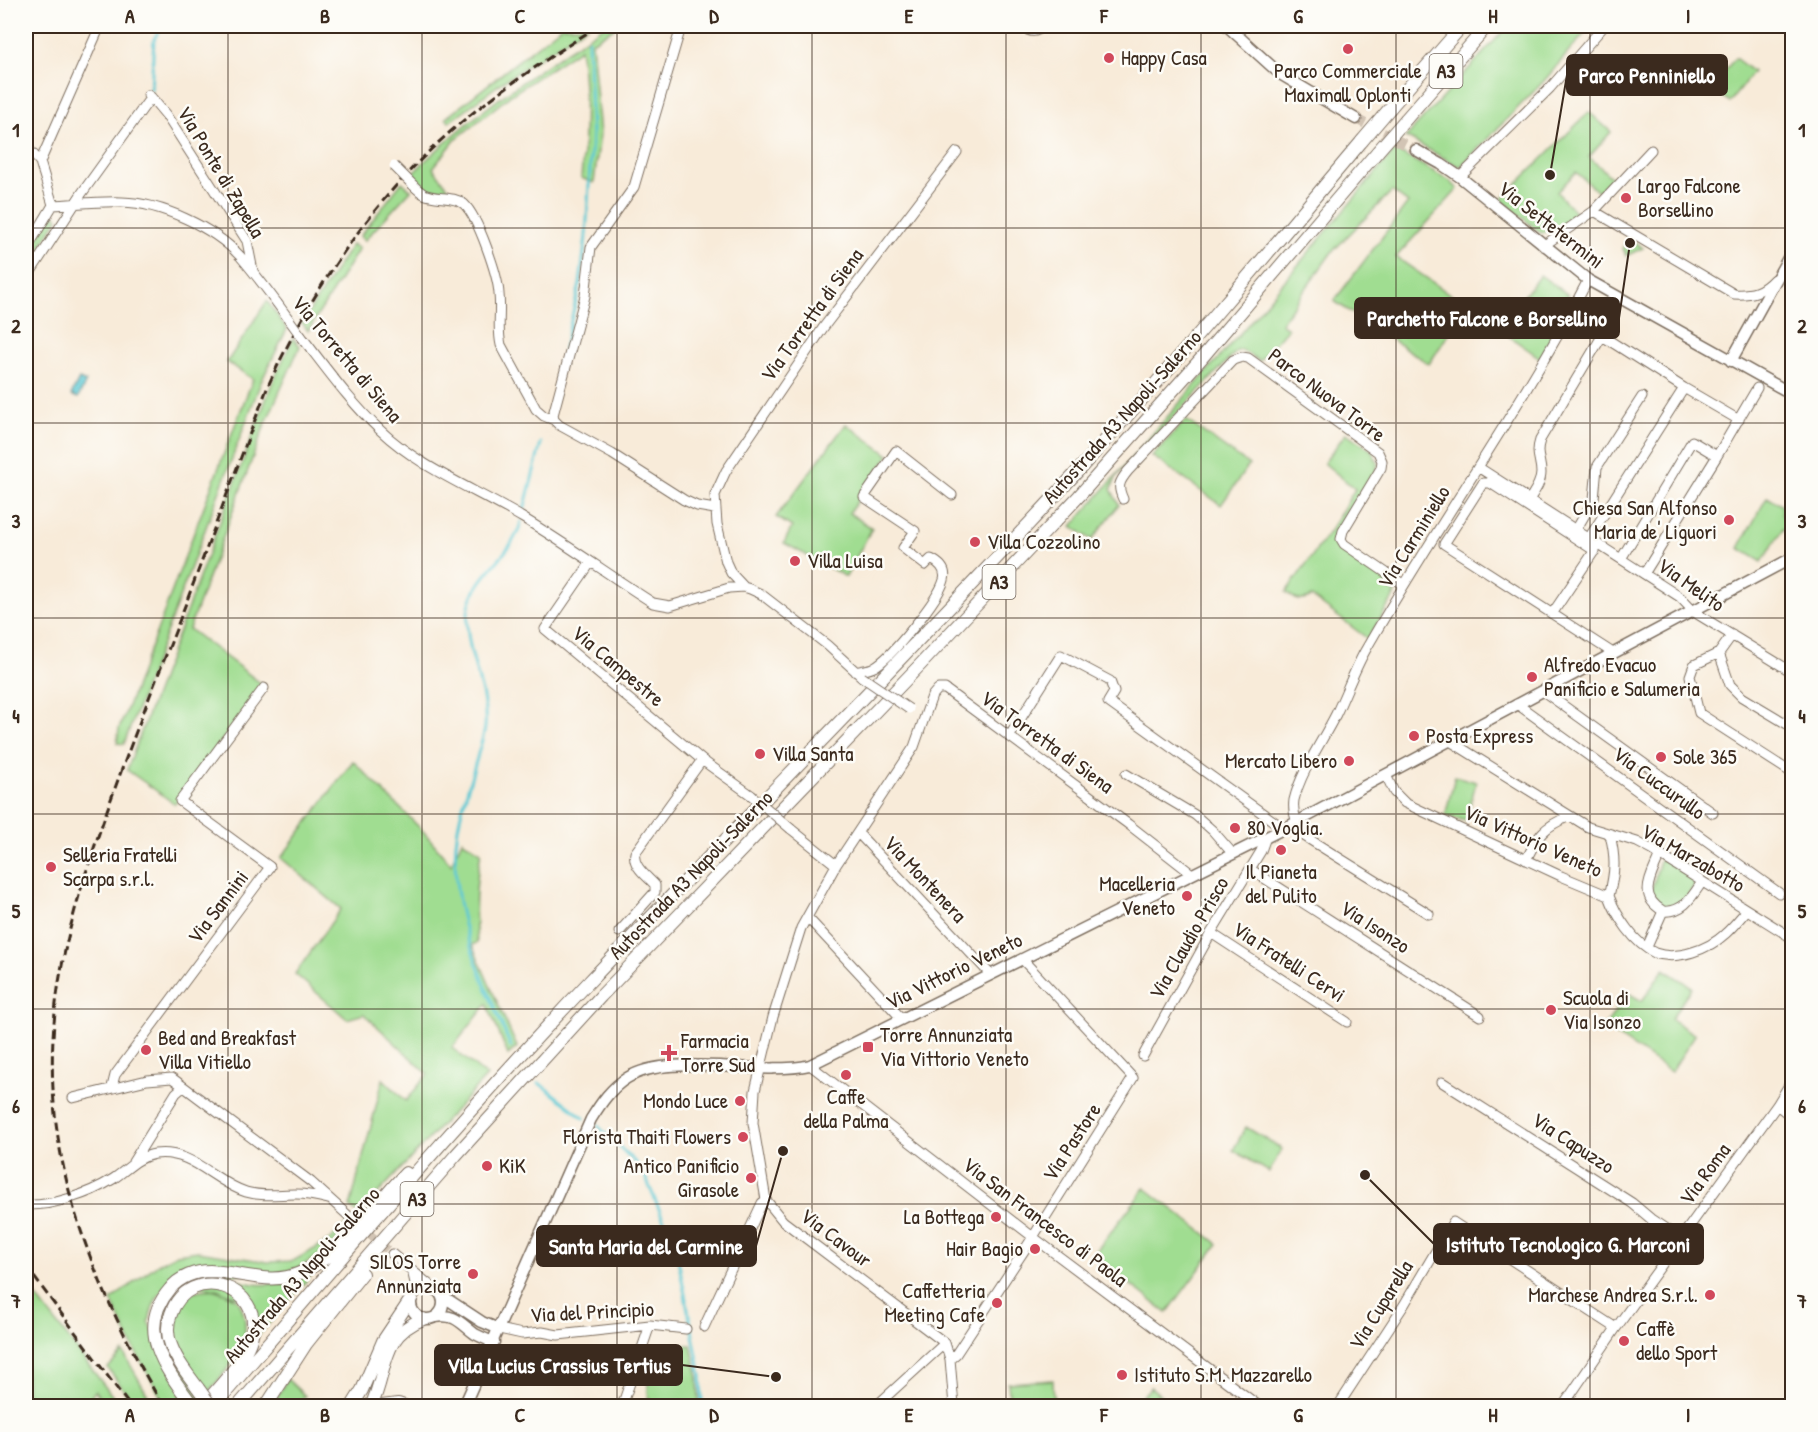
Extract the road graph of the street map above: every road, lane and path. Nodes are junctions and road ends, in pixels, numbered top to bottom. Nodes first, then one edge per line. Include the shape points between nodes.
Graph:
1 (100, 26) edge
2 (1021, 26) edge
3 (1043, 26) edge
4 (1227, 26) edge
5 (1462, 26) edge
6 (1487, 26) edge
7 (1497, 26) edge
8 (1604, 26) edge
9 (679, 34) dead end
10 (1450, 66) junction
11 (1356, 119) tunnel mouth
12 (26, 146) edge
13 (1416, 150) tunnel mouth
14 (1650, 150) dead end
15 (957, 152) dead end
16 (40, 162) junction
17 (394, 166) dead end
18 (1460, 177) junction
19 (75, 204) junction
20 (53, 205) junction
21 (1594, 211) junction
22 (1544, 246) junction
23 (26, 250) edge
24 (1792, 251) edge
25 (254, 274) junction
26 (1777, 277) junction
27 (26, 279) edge
28 (1588, 280) junction
29 (1569, 315) junction
30 (1602, 336) junction
31 (1731, 360) junction
32 (1684, 388) junction
33 (1757, 388) dead end
34 (1792, 394) edge
35 (1642, 397) dead end
36 (554, 420) junction
37 (1739, 420) junction
38 (1717, 456) junction
39 (1478, 467) junction
40 (952, 495) dead end
41 (1123, 499) dead end
42 (1529, 500) junction
43 (715, 509) junction
44 (1575, 530) junction
45 (1589, 538) junction
46 (1597, 548) junction
47 (1792, 558) edge
48 (1621, 559) junction
49 (591, 562) junction
50 (1644, 574) junction
51 (1404, 585) junction
52 (744, 587) junction
53 (1694, 612) junction
54 (1552, 614) junction
55 (1732, 635) junction
56 (1613, 653) junction
57 (1719, 653) junction
58 (1792, 672) edge
59 (859, 674) junction
60 (264, 688) dead end
61 (1543, 691) junction
62 (1517, 704) junction
63 (924, 716) junction
64 (1792, 727) edge
65 (1010, 737) junction
66 (1450, 741) junction
67 (702, 760) junction
68 (1792, 771) edge
69 (1126, 774) dead end
70 (1386, 775) junction
71 (1713, 813) dead end
72 (1570, 816) junction
73 (1289, 826) junction
74 (858, 833) junction
75 (1610, 835) junction
76 (1266, 837) junction
77 (1233, 854) junction
78 (1660, 855) junction
79 (1526, 860) junction
80 (836, 865) junction
81 (1250, 869) junction
82 (1192, 874) junction
83 (1702, 882) junction
84 (1779, 893) dead end
85 (1609, 896) junction
86 (1747, 910) junction
87 (1664, 912) junction
88 (1429, 914) dead end
89 (807, 916) junction
90 (619, 932) dead end
91 (1211, 933) junction
92 (1792, 938) edge
93 (1647, 947) junction
94 (1022, 958) junction
95 (990, 974) junction
96 (1480, 1016) dead end
97 (902, 1019) junction
98 (1347, 1022) dead end
99 (1143, 1056) dead end
100 (810, 1065) junction
101 (760, 1068) junction
102 (1792, 1080) edge
103 (1442, 1082) dead end
104 (112, 1087) junction
105 (183, 1088) junction
106 (73, 1098) dead end
107 (1777, 1105) junction
108 (1792, 1117) edge
109 (446, 1139) junction
110 (133, 1162) junction
111 (330, 1199) junction
112 (766, 1200) junction
113 (26, 1205) edge
114 (352, 1219) tunnel mouth
115 (395, 1225) junction
116 (1033, 1237) junction
117 (1681, 1239) junction
118 (392, 1254) tunnel mouth
119 (412, 1270) junction
120 (432, 1287) junction
121 (441, 1295) junction
122 (412, 1297) junction
123 (429, 1318) junction
124 (650, 1325) junction
125 (704, 1327) dead end
126 (1616, 1328) junction
127 (500, 1329) junction
128 (686, 1329) dead end
129 (494, 1342) junction
130 (945, 1343) junction
131 (950, 1359) junction
132 (191, 1403) edge
133 (1344, 1405) edge
134 (203, 1407) edge
135 (212, 1407) edge
136 (238, 1407) edge
137 (266, 1407) edge
138 (352, 1407) edge
139 (371, 1407) edge
140 (382, 1407) edge
141 (404, 1407) edge
142 (464, 1407) edge
143 (621, 1407) edge
144 (876, 1407) edge
145 (954, 1407) edge
146 (1259, 1407) edge
147 (1563, 1407) edge

1 - 16 street
2 - 3 street via 1034,32
4 - 11 main road via 1280,74
5 - 109 highway, Autostrada A3 Napoli-Salerno / A3, bridge via 1077,471 914,646 587,984
6 - 10 highway, Autostrada A3 Napoli-Salerno / A3
7 - 10 highway
8 - 18 street via 1550,88
9 - 36 street via 634,187 591,248 585,296 554,407
10 - 115 highway, Autostrada A3 Napoli-Salerno / A3, bridge via 1079,496 601,996
12 - 16 street
13 - 18 main road, Via Settetermini
14 - 21 street
15 - 43 street, Via Torretta di Siena via 829,319 741,446 714,495
16 - 20 street
17 - 36 street, bridge via 422,193 463,203 471,214 492,261 500,293 501,345 536,408
18 - 22 main road, Via Settetermini
19 - 20 street, Via Torretta di Siena
19 - 25 street, Via Torretta di Siena via 123,202 173,213 213,234 239,255
19 - 25 street, Via Ponte di Zapella via 149,96 166,115 247,242
19 - 27 street
20 - 23 street
21 - 22 street
21 - 26 street via 1734,294 1755,293
22 - 28 main road, Via Settetermini
24 - 26 main road
25 - 49 street, Via Torretta di Siena, bridge via 347,394 402,449
26 - 31 main road
28 - 29 street, Via Carminiello
28 - 31 main road, Via Settetermini
29 - 30 street
29 - 39 street, Via Carminiello
30 - 32 street
30 - 42 street via 1540,440 1536,450 1541,475
31 - 34 main road, Via Settetermini
32 - 37 street
32 - 45 street
33 - 37 street
35 - 44 street via 1597,467 1594,499
36 - 43 street via 684,500
37 - 38 street
38 - 48 street via 1692,441
38 - 50 street
39 - 42 street, Via Melito
39 - 51 street, Via Carminiello
40 - 59 street via 896,451 864,497 915,531 903,548 925,566 930,559 940,563 945,579 921,619 882,661
41 - 51 street, Parco Nuova Torre via 1118,488 1128,471 1233,360 1248,358 1378,452 1381,468 1341,539
42 - 44 street, Via Melito
43 - 52 street, Via Torretta di Siena via 726,562
44 - 45 street, Via Melito
45 - 46 street, Via Melito
46 - 48 street, Via Melito
46 - 54 street
46 - 54 street via 1490,483 1483,483 1444,543
47 - 53 main road, Via Vittorio Veneto
48 - 50 street, Via Melito
49 - 52 street, Via Torretta di Siena via 659,605 670,606
49 - 67 street, Via Campestre via 545,628
50 - 53 street, Via Melito via 1680,597
51 - 73 street, Via Carminiello via 1364,652 1297,792
52 - 59 street, Via Torretta di Siena via 761,594
53 - 55 street, Via Melito
53 - 56 main road, Via Vittorio Veneto
54 - 56 street
55 - 57 street
55 - 58 street, Via Melito
56 - 61 main road, Via Vittorio Veneto
57 - 64 street via 1730,685 1742,697
57 - 68 street via 1694,665 1690,676 1699,713
59 - 63 street, Via Torretta di Siena, bridge
60 - 104 street, Via Sannini via 180,801 270,867 115,1075
61 - 62 main road, Via Vittorio Veneto
61 - 71 street
62 - 66 main road, Via Vittorio Veneto
62 - 84 street, Via Cuccurullo
63 - 65 street, Via Torretta di Siena via 932,696 938,689 945,689
63 - 74 street via 914,747
65 - 73 street via 1061,655 1110,681 1114,692 1108,702
65 - 82 street, Via Torretta di Siena
66 - 70 main road, Via Vittorio Veneto
66 - 72 street, Via Marzabotto
67 - 80 street, Via Campestre, bridge
67 - 90 street via 635,853 636,864 655,885 655,892
69 - 77 street via 1194,815
70 - 73 main road, Via Vittorio Veneto
70 - 79 street, Via Vittorio Veneto via 1405,803
72 - 75 street, Via Marzabotto
72 - 79 street via 1545,827
73 - 76 main road, Via Vittorio Veneto
73 - 88 street
74 - 80 street
74 - 95 street, Via Montenera
75 - 78 street, Via Marzabotto via 1637,842
75 - 85 street via 1615,871
76 - 77 main road, Via Vittorio Veneto
76 - 81 street, Via Claudio Prisco
77 - 82 main road, Via Vittorio Veneto
78 - 83 street, Via Marzabotto
78 - 87 street via 1647,890 1649,898
79 - 85 street, Via Vittorio Veneto
80 - 89 street
81 - 91 street, Via Claudio Prisco
81 - 96 street, Via Isonzo
82 - 94 main road, Via Vittorio Veneto
83 - 86 street, Via Marzabotto
83 - 87 street via 1683,907
85 - 93 street, Via Vittorio Veneto via 1628,931
86 - 92 street, Via Marzabotto
86 - 93 street, Via Vittorio Veneto via 1726,934 1692,952 1655,953
87 - 93 street
89 - 97 street
89 - 101 street
91 - 98 street, Via Fratelli Cervi
91 - 99 street, Via Claudio Prisco
94 - 95 main road, Via Vittorio Veneto
94 - 116 street, Via Pastore via 1132,1078
95 - 97 main road, Via Vittorio Veneto
97 - 100 main road, Via Vittorio Veneto
100 - 101 main road, Via Vittorio Veneto
100 - 116 street, Via San Francesco di Paola
101 - 112 street via 753,1123
101 - 127 main road, Via Vittorio Veneto via 667,1065 639,1072 613,1089 591,1119
102 - 107 street, Via Roma
103 - 117 street, Via Capuzzo via 1632,1203
104 - 105 street via 172,1078
104 - 106 street
105 - 110 street
105 - 111 street
107 - 108 street
107 - 117 street, Via Roma
109 - 132 highway via 417,1162 348,1237 314,1266 298,1274 267,1279 198,1272 173,1285 158,1306 154,1331 162,1361
109 - 135 highway, Autostrada A3 Napoli-Salerno / A3
110 - 111 street via 153,1154 170,1153 246,1192
110 - 113 street via 113,1179 87,1191 57,1201
111 - 114 street
112 - 125 street
112 - 130 street, Via Cavour via 783,1221
115 - 136 highway, Autostrada A3 Napoli-Salerno / A3
115 - 137 highway via 306,1344
116 - 131 street, Via Pastore
116 - 146 street, Via San Francesco di Paola
117 - 126 street, Via Roma
118 - 119 street
119 - 120 street
119 - 122 street
120 - 121 main road
120 - 122 main road via 419,1289
121 - 123 main road via 443,1307
121 - 127 main road
122 - 123 main road via 414,1313
122 - 138 highway via 383,1341
123 - 129 main road via 455,1317 474,1333
123 - 139 highway via 404,1328 393,1343
124 - 127 street, Via del Principio via 558,1335
124 - 128 street, Via del Principio
124 - 143 street
126 - 133 street, Via Cuparella via 1453,1222
126 - 147 street, Via Roma
127 - 129 main road, Via Vittorio Veneto
129 - 142 main road, Via Vittorio Veneto
130 - 131 street
130 - 144 street
131 - 145 street
134 - 135 highway, bridge via 240,1360 252,1331 250,1309 244,1299 214,1284 194,1287 180,1297 168,1324 171,1346 179,1361 198,1388
140 - 141 highway

